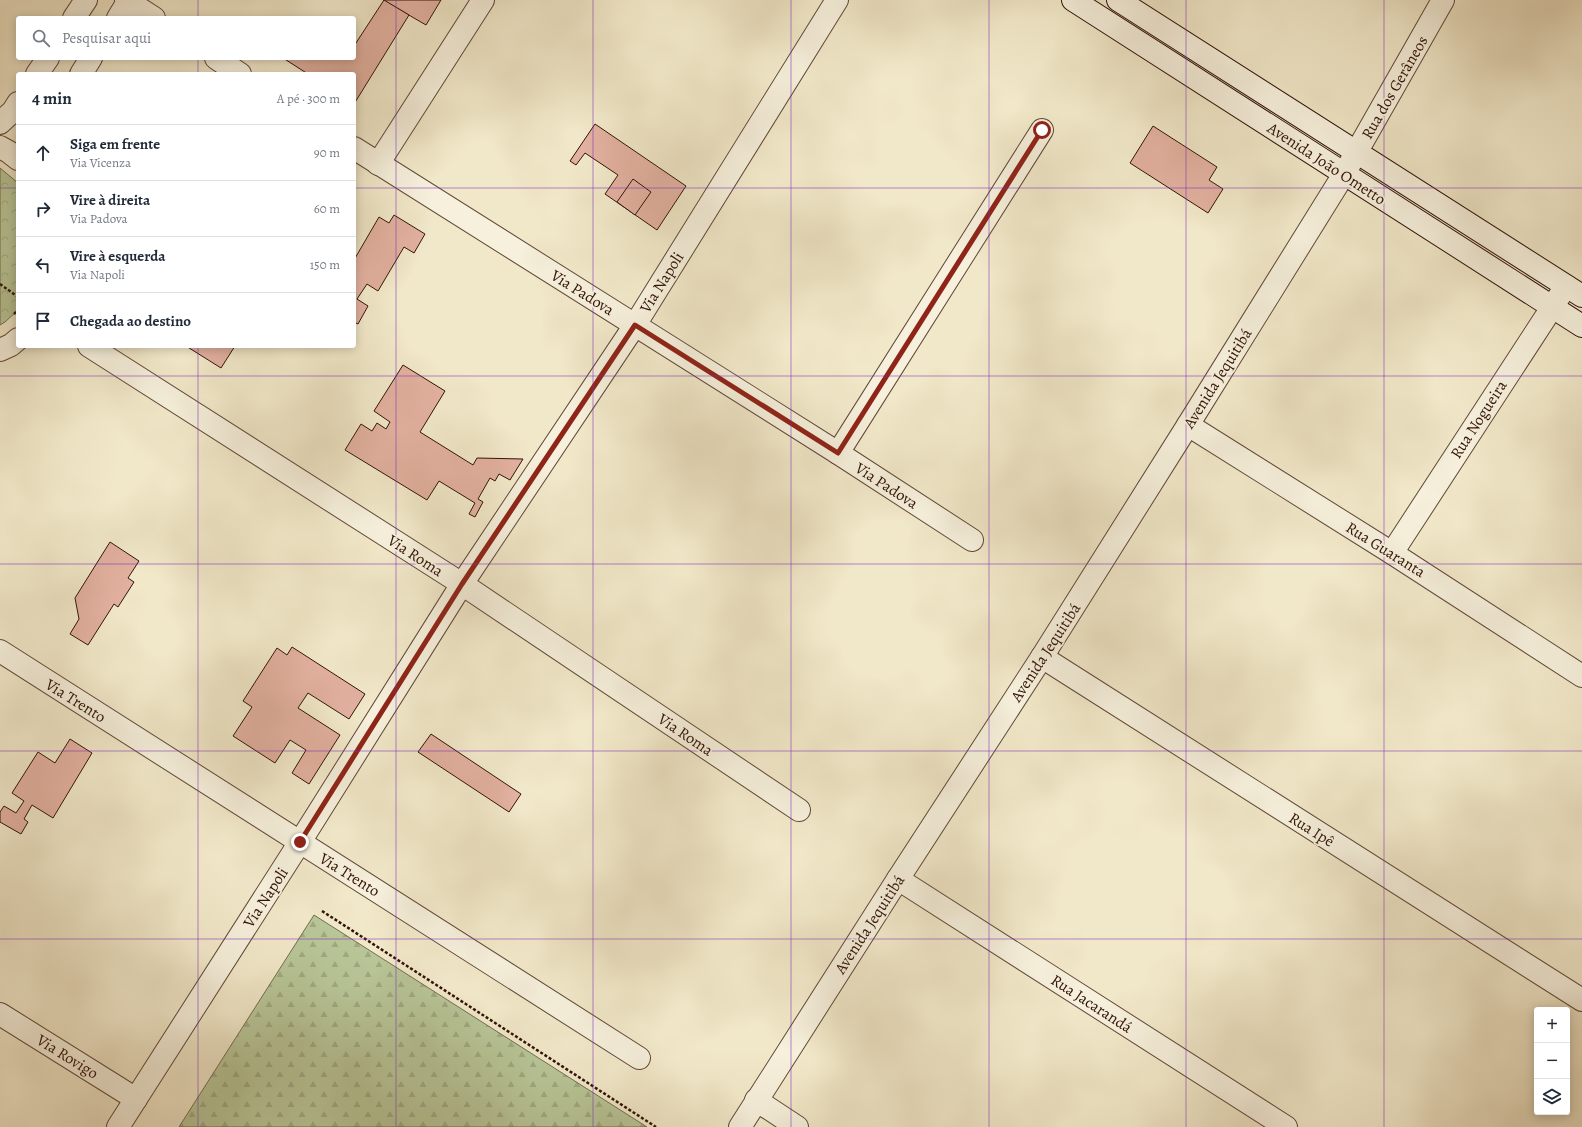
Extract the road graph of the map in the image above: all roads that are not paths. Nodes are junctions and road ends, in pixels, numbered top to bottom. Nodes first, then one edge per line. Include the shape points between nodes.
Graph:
1 (86, 0) edge
2 (483, 0) edge
3 (837, 0) edge
4 (1072, 0) edge
5 (1118, 0) edge
6 (1444, 0) edge
7 (125, 5) edge
8 (75, 16) edge
9 (150, 16) edge
10 (47, 60) edge
11 (90, 60) edge
12 (219, 60) edge
13 (38, 72) edge
14 (82, 72) edge
15 (237, 72) edge
16 (16, 106) edge
17 (0, 122) edge
18 (1042, 130) dead end
19 (0, 147) edge
20 (356, 149) edge
21 (1357, 152) junction
22 (16, 157) edge
23 (378, 164) junction
24 (1344, 174) junction
25 (1574, 291) edge
26 (1551, 306) junction
27 (635, 325) junction
28 (1582, 326) edge
29 (16, 340) edge
30 (92, 348) edge
31 (0, 350) edge
32 (1188, 425) junction
33 (838, 453) junction
34 (972, 540) dead end
35 (1392, 553) junction
36 (462, 584) junction
37 (0, 651) edge
38 (1042, 657) junction
39 (1582, 676) edge
40 (799, 810) dead end
41 (300, 842) junction
42 (898, 879) junction
43 (1582, 1000) edge
44 (0, 1014) edge
45 (639, 1058) dead end
46 (136, 1099) junction
47 (756, 1100) junction
48 (118, 1127) edge
49 (740, 1127) edge
50 (797, 1127) edge
51 (1286, 1127) edge

1 - 8 street
2 - 23 street
3 - 27 street, Via Napoli
4 - 24 street, Avenida João Ometto
5 - 21 street, Avenida João Ometto
6 - 21 street, Rua dos Gerâneos
7 - 9 street
10 - 13 street
11 - 14 street
12 - 15 street
16 - 17 street
18 - 33 street
19 - 22 street
20 - 23 street, Via Padova
21 - 24 street, Rua dos Gerâneos
21 - 25 street, Avenida João Ometto
23 - 27 street, Via Padova
24 - 26 street, Avenida João Ometto
24 - 32 street, Avenida Jequitibá
25 - 26 street, Rua Nogueira
26 - 28 street, Avenida João Ometto
26 - 35 street, Rua Nogueira
27 - 33 street, Via Padova
27 - 36 street, Via Napoli
29 - 31 street
30 - 36 street, Via Roma
32 - 35 street, Rua Guaranta
32 - 38 street, Avenida Jequitibá
33 - 34 street, Via Padova
35 - 39 street, Rua Guaranta
36 - 40 street, Via Roma
36 - 41 street, Via Napoli
37 - 41 street, Via Trento
38 - 42 street, Avenida Jequitibá
38 - 43 street, Rua Ipê
41 - 45 street, Via Trento
41 - 46 street, Via Napoli
42 - 47 street, Avenida Jequitibá
42 - 51 street, Rua Jacarandá
44 - 46 street, Via Rovigo
46 - 48 street, Via Napoli
47 - 49 street, Avenida Jequitibá
47 - 50 street

